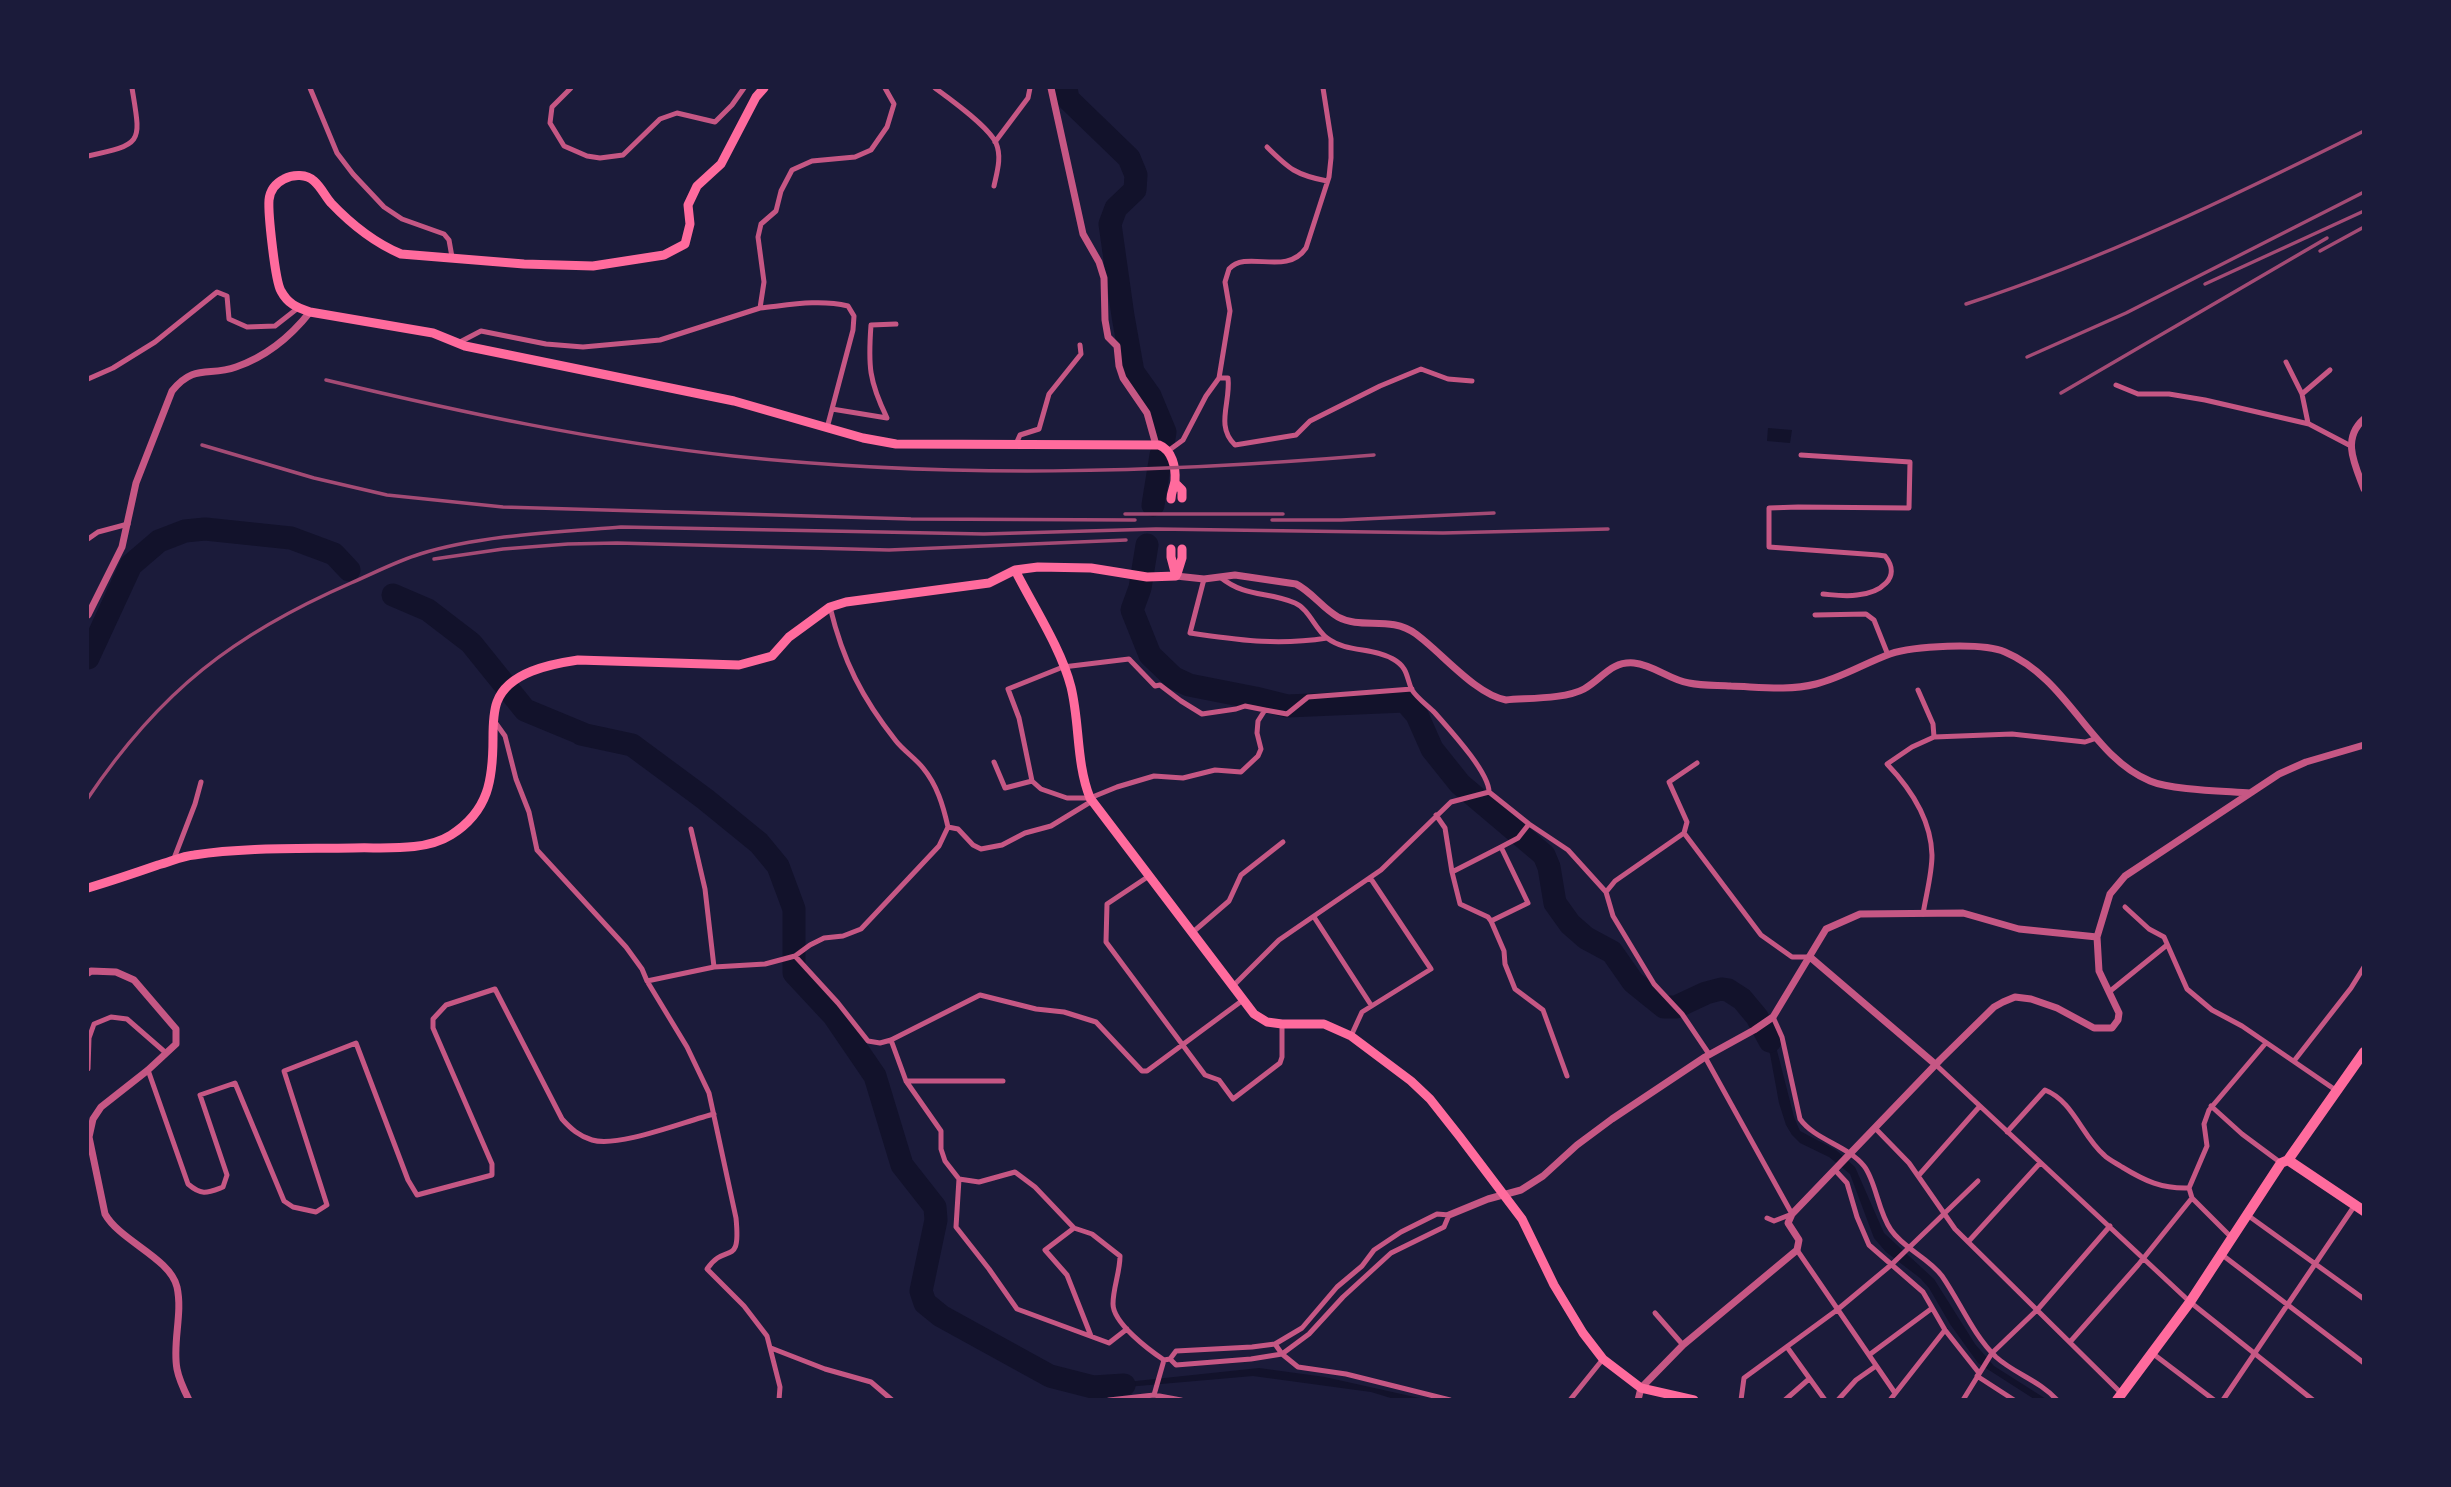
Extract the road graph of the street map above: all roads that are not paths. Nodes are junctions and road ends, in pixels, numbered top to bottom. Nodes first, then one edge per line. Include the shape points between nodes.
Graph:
1 (132, 88) edge
2 (310, 88) edge
3 (571, 88) edge
4 (744, 88) edge
5 (764, 88) edge
6 (885, 88) edge
7 (935, 88) edge
8 (1030, 88) edge
9 (1051, 88) edge
10 (1323, 88) edge
11 (995, 142) junction
12 (1267, 147) dead end
13 (88, 156) edge
14 (1327, 181) junction
15 (994, 186) dead end
16 (452, 257) junction
17 (298, 308) junction
18 (760, 308) junction
19 (310, 312) junction
20 (896, 324) dead end
21 (458, 343) junction
22 (1080, 345) dead end
23 (2286, 362) dead end
24 (2330, 370) dead end
25 (1219, 378) junction
26 (88, 379) edge
27 (1472, 381) dead end
28 (2116, 385) dead end
29 (2302, 394) junction
30 (832, 409) junction
31 (2364, 419) edge
32 (2308, 424) junction
33 (827, 428) junction
34 (1156, 445) junction
35 (2349, 445) junction
36 (1015, 446) junction
37 (1168, 451) junction
38 (1801, 454) dead end
39 (1175, 483) junction
40 (2363, 487) edge
41 (1182, 498) dead end
42 (1171, 499) dead end
43 (128, 524) junction
44 (88, 539) edge
45 (1171, 549) dead end
46 (1182, 549) dead end
47 (1014, 570) junction
48 (1176, 576) junction
49 (1220, 577) junction
50 (1204, 579) junction
51 (1823, 594) dead end
52 (830, 607) junction
53 (88, 615) edge
54 (1815, 615) dead end
55 (1327, 638) junction
56 (1888, 655) junction
57 (1063, 667) junction
58 (1412, 689) junction
59 (1918, 690) dead end
60 (1265, 710) junction
61 (494, 720) junction
62 (1934, 737) junction
63 (2097, 737) junction
64 (2364, 745) edge
65 (994, 762) dead end
66 (1697, 763) dead end
67 (1032, 781) junction
68 (201, 782) dead end
69 (1489, 792) junction
70 (2250, 793) junction
71 (1091, 799) junction
72 (1436, 815) junction
73 (1529, 824) junction
74 (948, 827) junction
75 (691, 829) dead end
76 (1684, 833) junction
77 (1283, 842) dead end
78 (1501, 847) junction
79 (173, 861) junction
80 (1452, 872) junction
81 (1150, 876) junction
82 (1371, 879) junction
83 (88, 888) edge
84 (1606, 892) junction
85 (2125, 907) dead end
86 (1923, 914) junction
87 (1314, 917) junction
88 (1491, 921) junction
89 (1193, 932) junction
90 (2097, 937) junction
91 (2167, 945) junction
92 (794, 956) junction
93 (1810, 957) junction
94 (714, 967) junction
95 (2364, 967) edge
96 (88, 973) edge
97 (647, 981) junction
98 (1233, 986) junction
99 (2109, 992) junction
100 (1244, 1000) junction
101 (1371, 1005) junction
102 (1773, 1017) junction
103 (1282, 1024) junction
104 (1350, 1036) junction
105 (891, 1040) junction
106 (2265, 1044) junction
107 (1183, 1045) junction
108 (2364, 1052) edge
109 (166, 1053) junction
110 (1707, 1055) junction
111 (2294, 1061) junction
112 (1935, 1064) junction
113 (88, 1069) edge
114 (148, 1070) junction
115 (1567, 1076) dead end
116 (906, 1081) junction
117 (1003, 1081) dead end
118 (2337, 1091) junction
119 (2211, 1106) junction
120 (1980, 1107) junction
121 (714, 1114) junction
122 (1875, 1128) junction
123 (2007, 1132) junction
124 (1849, 1156) junction
125 (2285, 1162) junction
126 (2040, 1163) junction
127 (1837, 1168) junction
128 (1919, 1175) junction
129 (959, 1180) junction
130 (1978, 1181) dead end
131 (2189, 1188) junction
132 (1505, 1195) junction
133 (2192, 1198) junction
134 (2361, 1208) edge
135 (1792, 1214) junction
136 (2246, 1214) junction
137 (1449, 1215) junction
138 (1944, 1215) junction
139 (1767, 1218) dead end
140 (2109, 1226) junction
141 (1074, 1228) junction
142 (2232, 1238) junction
143 (1968, 1242) junction
144 (1797, 1250) junction
145 (1908, 1251) junction
146 (2221, 1254) junction
147 (2144, 1259) junction
148 (2316, 1264) junction
149 (1891, 1265) junction
150 (2364, 1298) edge
151 (2190, 1302) junction
152 (2287, 1303) junction
153 (1931, 1309) junction
154 (2038, 1309) junction
155 (1837, 1310) junction
156 (1655, 1313) dead end
157 (1127, 1329) junction
158 (1945, 1329) junction
159 (1091, 1336) junction
160 (2070, 1342) junction
161 (1275, 1343) junction
162 (1683, 1345) junction
163 (1787, 1347) junction
164 (771, 1348) junction
165 (1203, 1350) junction
166 (1992, 1353) junction
167 (2152, 1353) junction
168 (2255, 1353) junction
169 (1282, 1354) junction
170 (1870, 1355) junction
171 (1167, 1359) junction
172 (1603, 1359) junction
173 (1205, 1363) junction
174 (2364, 1363) edge
175 (1876, 1366) junction
176 (1978, 1374) junction
177 (1809, 1379) junction
178 (1641, 1388) junction
179 (1895, 1392) junction
180 (1155, 1393) junction
181 (2121, 1397) edge
182 (189, 1399) edge
183 (779, 1399) edge
184 (892, 1399) edge
185 (1109, 1399) edge
186 (1181, 1399) edge
187 (1450, 1399) edge
188 (1570, 1399) edge
189 (1638, 1399) edge
190 (1694, 1399) edge
191 (1741, 1399) edge
192 (1785, 1399) edge
193 (1825, 1399) edge
194 (1839, 1399) edge
195 (1890, 1399) edge
196 (1963, 1399) edge
197 (2014, 1399) edge
198 (2057, 1399) edge
199 (2214, 1399) edge
200 (2223, 1399) edge
201 (2313, 1399) edge

1 - 13 street via 138,128 134,141 125,148
2 - 16 street via 337,153 353,174 402,219 444,234
3 - 4 street via 552,107 550,123 564,146 600,158 623,155 660,119 677,113 715,122
5 - 16 main road via 721,164 698,186 688,205 685,244 677,249 593,266
6 - 18 street via 894,104 887,127 872,150 855,157 812,161 792,170 776,211 761,224 758,237 764,282
7 - 11 street via 968,111
8 - 11 street via 1028,98
9 - 34 street via 1083,234 1104,278 1108,337 1116,346 1123,378 1147,414
10 - 14 street via 1331,139
11 - 15 street via 999,164
12 - 14 street via 1289,169
14 - 25 street via 1301,255 1284,262 1240,262 1229,269 1225,282 1230,311
16 - 17 main road via 401,254 386,247 331,202 314,180 301,175 286,178 273,187 269,200 275,274 279,289
17 - 19 main road
17 - 26 street via 275,326 247,327 229,319 227,296 211,294 155,342
18 - 21 street via 660,340 583,347 481,331
18 - 30 street via 805,303 848,306 854,316 853,330
19 - 21 main road via 433,333
19 - 43 street via 295,330 262,354 234,368 194,373 180,381 136,483
20 - 30 street via 871,325 870,375 887,418
21 - 33 main road via 734,401
22 - 36 street via 1081,354 1049,394 1039,429 1020,435
23 - 29 street
24 - 29 street
25 - 27 street via 1228,378 1224,426 1235,445 1296,435 1310,421 1421,369 1448,379
25 - 37 street via 1183,440
28 - 32 street via 2138,394 2205,400
29 - 32 street
30 - 33 street
31 - 35 street
32 - 35 street
33 - 36 main road via 896,444
34 - 36 main road
34 - 37 main road
35 - 40 street
37 - 39 main road
38 - 51 street via 1910,462 1909,508 1769,508 1769,547 1885,556 1892,568 1887,584 1877,590 1855,596
39 - 41 main road
39 - 42 main road
43 - 44 street
43 - 53 street via 122,547
45 - 48 main road
46 - 48 main road
47 - 48 main road via 1091,568 1147,577
47 - 52 main road via 989,583
47 - 57 main road
48 - 50 street
49 - 50 street
49 - 55 street via 1234,589 1299,604
49 - 56 street via 1296,584 1351,622 1384,622 1408,629 1494,698 1506,700 1573,693 1623,663 1687,683 1789,689 1818,684
50 - 55 street via 1190,633 1259,643
52 - 61 main road via 789,637 772,656 739,665 560,662 520,677 500,695
52 - 74 street via 854,680 896,741 934,783
54 - 56 street via 1866,614 1874,620
55 - 58 street via 1350,649 1393,658 1409,674
56 - 63 street via 1970,646 2005,652 2051,684
57 - 60 street via 1129,659 1155,686 1202,714 1245,706
57 - 67 street via 1008,689
57 - 71 main road via 1075,711 1082,778
58 - 60 street via 1308,697 1287,713
58 - 69 street via 1473,761 1489,784
59 - 62 street
60 - 71 street via 1258,721 1261,749 1241,772 1154,776
61 - 79 main road via 489,789 473,816 448,837 412,847 225,851
61 - 97 street via 505,736 537,850 626,947
62 - 63 street via 2012,734 2085,742
62 - 86 street via 1887,764 1908,785 1930,837 1932,857
63 - 70 street via 2125,767 2152,783
64 - 70 street via 2306,761
65 - 67 street via 1006,788
66 - 76 street via 1669,782 1687,822
67 - 71 street via 1067,798
68 - 79 street
69 - 72 street via 1451,802
69 - 73 street
70 - 90 street via 2124,876 2110,894
71 - 74 street via 1051,826 1002,845 981,849 958,829
71 - 81 main road
72 - 80 street via 1445,828
72 - 82 street
73 - 78 street via 1518,838
73 - 84 street via 1568,850
74 - 92 street via 939,846 861,929 824,939
75 - 94 street via 705,889
76 - 84 street
76 - 93 street via 1761,935 1792,957
77 - 89 street via 1241,875 1229,901
78 - 80 street
78 - 88 street via 1528,903
79 - 83 main road
80 - 88 street via 1460,904
81 - 89 main road
81 - 107 street via 1107,904 1106,942
82 - 87 street
82 - 101 street via 1430,969
84 - 110 street via 1613,916 1654,984 1682,1014
85 - 91 street via 2164,937
86 - 90 street via 1963,913 2019,929
86 - 93 street via 1849,917 1826,929
87 - 98 street via 1279,940
87 - 101 street
88 - 115 street via 1515,989 1543,1010
89 - 98 main road
90 - 99 street via 2099,971
91 - 99 street
91 - 106 street via 2187,989
92 - 94 street via 765,964
92 - 105 street via 868,1041
93 - 102 street
93 - 112 street
94 - 97 street
95 - 111 street
96 - 109 street via 116,972 134,980 176,1029 176,1044
97 - 121 street via 687,1047
98 - 100 main road
99 - 112 street via 2119,1013 2112,1028 2094,1028 2057,1008 2015,997 1994,1007
100 - 103 main road via 1254,1014
100 - 107 street
101 - 104 street via 1362,1012
102 - 110 street
102 - 124 street via 1801,1119
103 - 104 main road via 1324,1024
103 - 107 street via 1280,1063 1233,1099 1219,1080 1205,1075
104 - 132 main road via 1430,1099
105 - 107 street via 980,995 1096,1023 1142,1071
105 - 116 street
106 - 111 street
106 - 119 street
108 - 118 highway
109 - 113 street via 127,1018 111,1017 94,1024
109 - 114 street
110 - 132 street via 1577,1144 1543,1176
110 - 135 street
111 - 118 street
112 - 120 street
112 - 122 street
114 - 121 street via 188,1184 197,1192 223,1187 227,1175 201,1095 235,1083 284,1201 293,1208 316,1212 327,1205 284,1071 356,1043 417,1195 492,1175 492,1164 433,1019 446,1004 495,989 562,1119 575,1132 595,1141 622,1140
114 - 182 street via 100,1107 89,1137 105,1214 177,1285 177,1366
116 - 117 street
116 - 129 street via 942,1131 945,1161
118 - 125 highway
119 - 125 street via 2242,1134
119 - 131 street via 2204,1124 2207,1146
120 - 123 street
120 - 128 street
121 - 164 street via 738,1239 732,1253 706,1269 760,1325
122 - 124 street
122 - 128 street
123 - 126 street
123 - 131 street via 2045,1090 2054,1093 2103,1155 2147,1182 2171,1189
124 - 127 street
124 - 145 street via 1867,1169 1891,1230
125 - 134 highway
125 - 136 highway
126 - 140 street
126 - 143 street
127 - 135 street
127 - 149 street via 1869,1245
128 - 138 street
129 - 141 street via 979,1182 1015,1172
129 - 159 street via 956,1227 1017,1309
130 - 138 street
131 - 133 street
132 - 137 street
132 - 172 main road via 1554,1285
133 - 142 street
133 - 147 street
134 - 148 street
135 - 139 street via 1774,1221
135 - 144 street via 1788,1223 1799,1240
136 - 142 highway
136 - 148 street
137 - 161 street via 1437,1214 1374,1251 1302,1328
137 - 169 street via 1444,1227 1391,1253 1309,1334
138 - 143 street
138 - 145 street
140 - 147 street
140 - 154 street
141 - 157 street via 1092,1234 1119,1256 1113,1307
141 - 159 street via 1045,1250 1067,1275
142 - 146 highway
143 - 154 street
144 - 155 street
144 - 162 street
145 - 149 street
145 - 166 street via 1941,1275
146 - 151 highway
146 - 152 street
147 - 151 street
147 - 160 street
148 - 150 street
148 - 152 street
149 - 153 street via 1914,1282
149 - 155 street
151 - 167 highway
151 - 168 street
152 - 168 street
152 - 174 street
153 - 158 street
153 - 170 street
154 - 160 street
154 - 166 street
155 - 163 street
155 - 170 street
156 - 162 street
157 - 159 street via 1110,1343
157 - 171 street via 1147,1349
158 - 176 street
158 - 179 street
160 - 181 street
161 - 165 street
161 - 169 street
162 - 178 street
163 - 177 street
163 - 191 street via 1744,1378
164 - 183 street
164 - 184 street via 871,1382
165 - 171 street via 1176,1351
165 - 173 street
166 - 176 street
166 - 198 street
167 - 181 highway
167 - 199 street
168 - 200 street
168 - 201 street
169 - 173 street
169 - 187 street via 1298,1367
170 - 175 street
171 - 173 street via 1176,1365
171 - 180 street
172 - 178 main road
172 - 188 street
175 - 179 street
175 - 194 street
176 - 196 street
176 - 197 street
177 - 192 street
177 - 193 street
178 - 189 street
178 - 190 main road
179 - 195 street
180 - 185 street
180 - 186 street

